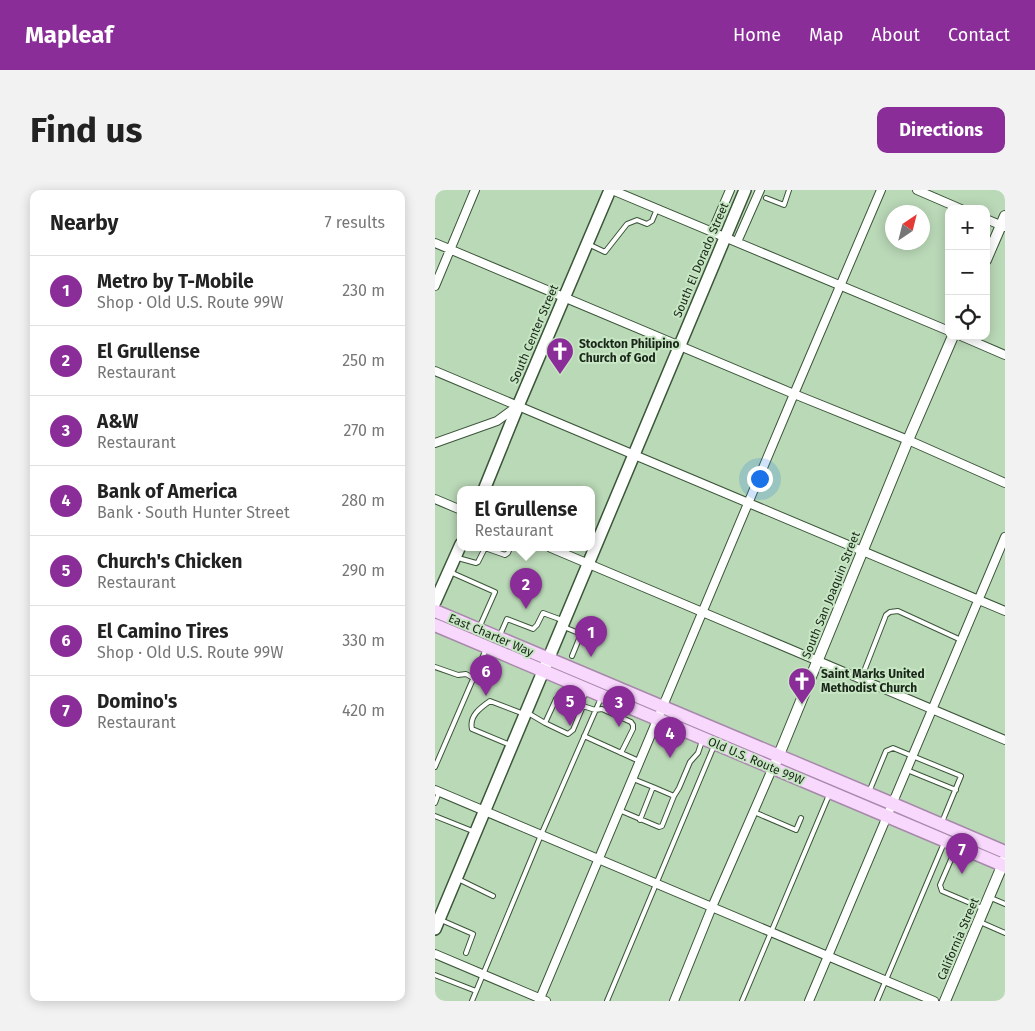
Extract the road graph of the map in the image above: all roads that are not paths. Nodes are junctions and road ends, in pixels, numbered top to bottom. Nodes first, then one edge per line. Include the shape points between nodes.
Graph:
1 (475, 190) edge
2 (611, 190) edge
3 (730, 190) edge
4 (745, 190) edge
5 (760, 190) edge
6 (789, 190) edge
7 (881, 190) edge
8 (917, 190) edge
9 (625, 192) edge
10 (766, 198) dead end
11 (952, 205) edge
12 (657, 208) junction
13 (990, 220) edge
14 (1004, 223) edge
15 (712, 232) junction
16 (726, 238) junction
17 (737, 242) junction
18 (435, 243) edge
19 (588, 244) junction
20 (450, 249) junction
21 (990, 252) edge
22 (435, 286) edge
23 (840, 286) junction
24 (564, 297) junction
25 (945, 329) edge
26 (951, 340) edge
27 (970, 340) edge
28 (680, 346) junction
29 (1005, 355) edge
30 (435, 371) edge
31 (794, 394) junction
32 (518, 406) junction
33 (908, 440) junction
34 (435, 442) edge
35 (634, 455) junction
36 (1005, 483) edge
37 (486, 486) edge
38 (435, 498) edge
39 (749, 503) junction
40 (457, 508) edge
41 (1005, 537) edge
42 (595, 549) edge
43 (458, 551) edge
44 (484, 551) edge
45 (494, 551) edge
46 (507, 551) edge
47 (558, 551) edge
48 (594, 551) edge
49 (862, 551) junction
50 (455, 557) junction
51 (589, 564) junction
52 (449, 571) junction
53 (978, 600) junction
54 (435, 602) edge
55 (1005, 611) edge
56 (435, 612) edge
57 (703, 612) junction
58 (563, 624) junction
59 (435, 625) edge
60 (479, 630) junction
61 (499, 638) junction
62 (961, 640) junction
63 (487, 647) junction
64 (572, 656) dead end
65 (548, 659) junction
66 (818, 660) junction
67 (435, 667) edge
68 (543, 672) junction
69 (473, 678) junction
70 (861, 678) junction
71 (587, 690) junction
72 (601, 696) junction
73 (582, 705) junction
74 (932, 709) junction
75 (595, 710) junction
76 (526, 713) junction
77 (660, 713) junction
78 (545, 723) junction
79 (584, 736) junction
80 (1005, 740) edge
81 (709, 741) junction
82 (512, 746) junction
83 (621, 753) junction
84 (913, 756) junction
85 (640, 762) junction
86 (776, 762) junction
87 (435, 767) edge
88 (907, 770) junction
89 (633, 778) junction
90 (653, 787) junction
91 (955, 790) junction
92 (437, 791) edge
93 (830, 793) junction
94 (868, 794) junction
95 (674, 796) junction
96 (435, 803) edge
97 (893, 804) junction
98 (619, 810) junction
99 (484, 811) junction
100 (754, 812) junction
101 (435, 816) edge
102 (887, 817) junction
103 (801, 818) dead end
104 (640, 820) junction
105 (940, 825) junction
106 (475, 832) junction
107 (541, 835) junction
108 (945, 841) junction
109 (957, 846) junction
110 (599, 860) junction
111 (1004, 860) edge
112 (456, 878) junction
113 (656, 884) junction
114 (493, 896) dead end
115 (989, 897) junction
116 (1005, 904) edge
117 (713, 908) junction
118 (984, 909) junction
119 (438, 917) edge
120 (978, 921) junction
121 (771, 932) junction
122 (1005, 933) edge
123 (466, 953) dead end
124 (435, 954) edge
125 (828, 956) junction
126 (483, 974) junction
127 (435, 975) edge
128 (885, 981) junction
129 (476, 991) junction
130 (542, 1000) edge
131 (472, 1001) edge
132 (607, 1001) edge
133 (674, 1001) edge
134 (742, 1001) edge
135 (809, 1001) edge
136 (877, 1001) edge
137 (934, 1001) edge
138 (945, 1001) edge

1 - 20 street
2 - 9 street
2 - 19 main road, South Center Street
3 - 15 street, South El Dorado Street
4 - 16 main road, South El Dorado Street
5 - 17 street
6 - 10 lane via 783,205
7 - 23 street
8 - 11 street
9 - 12 street
12 - 15 street
12 - 19 lane via 652,221 647,224 637,220 627,224 605,252
13 - 14 street
14 - 21 street
15 - 16 street
16 - 17 street
16 - 28 main road, South El Dorado Street
17 - 23 street
18 - 20 street
19 - 24 main road, South Center Street
20 - 22 street
20 - 24 street
23 - 25 street
23 - 31 street
24 - 28 street
24 - 32 main road, South Center Street
26 - 33 street, South San Joaquin Street
27 - 29 street
28 - 31 street
28 - 35 main road, South El Dorado Street
30 - 32 street
31 - 33 street
31 - 39 street
32 - 34 street via 497,421
32 - 35 street
32 - 37 main road, South Center Street
33 - 36 street
33 - 49 street, South San Joaquin Street
35 - 39 street
35 - 42 main road, South El Dorado Street
38 - 40 street
39 - 49 street
39 - 57 street
41 - 53 street
43 - 50 main road
44 - 50 lane via 476,563
45 - 46 lane via 505,555
47 - 51 street
48 - 51 main road, South El Dorado Street
49 - 53 street
49 - 66 street, South San Joaquin Street
50 - 52 main road
51 - 57 street
51 - 58 main road, South El Dorado Street
52 - 54 main road
52 - 60 lane via 495,592
53 - 55 street
53 - 62 street
56 - 60 main road, East Charter Way
57 - 66 street
57 - 77 street
58 - 61 lane via 543,613 533,629 507,618
58 - 64 lane via 581,634
58 - 65 main road, South El Dorado Street
59 - 63 main road, East Charter Way
60 - 61 main road, East Charter Way
61 - 65 main road, East Charter Way
62 - 70 lane via 898,611 890,612
62 - 74 street
63 - 68 main road, East Charter Way
63 - 69 lane
65 - 68 main road, South El Dorado Street
65 - 77 main road, Old U.S. Route 99W
66 - 70 street
66 - 86 street, South San Joaquin Street
67 - 69 lane
68 - 71 main road, Old U.S. Route 99W
68 - 76 main road
69 - 87 lane
70 - 74 street
71 - 72 main road, Old U.S. Route 99W
71 - 73 lane
72 - 75 lane
72 - 77 main road, Old U.S. Route 99W
73 - 75 lane
73 - 78 lane via 561,697 556,699
73 - 78 lane via 573,730 568,734
74 - 80 street
74 - 84 street
75 - 79 lane
75 - 83 lane via 602,710 633,725
76 - 78 lane
76 - 82 main road
76 - 82 lane via 490,701 476,712 472,720 472,729
77 - 81 main road, Old U.S. Route 99W
77 - 85 street
77 - 86 main road, Old U.S. Route 99W
79 - 83 lane
79 - 107 lane
81 - 86 main road, Old U.S. Route 99W
81 - 95 lane via 690,762
81 - 113 lane
82 - 99 main road
83 - 85 lane
84 - 88 street
84 - 91 lane via 961,776
84 - 94 lane via 893,748 886,751
85 - 89 street
86 - 93 main road, Old U.S. Route 99W
86 - 94 main road, Old U.S. Route 99W
86 - 100 street, South San Joaquin Street
88 - 91 lane
88 - 97 street
89 - 90 lane
89 - 98 street
90 - 95 lane
90 - 104 lane
91 - 105 lane
92 - 96 lane
92 - 99 street
93 - 102 main road, Old U.S. Route 99W
93 - 121 lane
94 - 97 main road, Old U.S. Route 99W
95 - 104 lane via 662,826
97 - 102 street
97 - 105 main road, Old U.S. Route 99W
98 - 104 lane
98 - 110 street
99 - 106 main road
99 - 107 street
100 - 103 lane via 796,830
100 - 117 street, South San Joaquin Street
101 - 106 lane
102 - 108 main road, Old U.S. Route 99W
102 - 125 street
105 - 111 main road, Old U.S. Route 99W
106 - 112 main road
107 - 110 street
107 - 126 lane
108 - 109 main road, Old U.S. Route 99W
108 - 128 lane
109 - 111 main road, Old U.S. Route 99W
109 - 118 lane via 941,885 942,891
110 - 113 street
110 - 130 street
111 - 115 street, California Street
112 - 114 lane
112 - 119 main road
113 - 117 street
113 - 132 lane
115 - 116 lane
115 - 118 street, California Street
117 - 121 street
117 - 133 street, South San Joaquin Street
118 - 120 street, California Street
119 - 123 lane via 473,934
120 - 122 lane
120 - 138 street, California Street
121 - 125 street
121 - 134 lane
124 - 126 street
125 - 128 street
125 - 135 street
126 - 129 lane
126 - 130 street
127 - 129 lane
128 - 136 lane
128 - 137 street
129 - 131 lane

